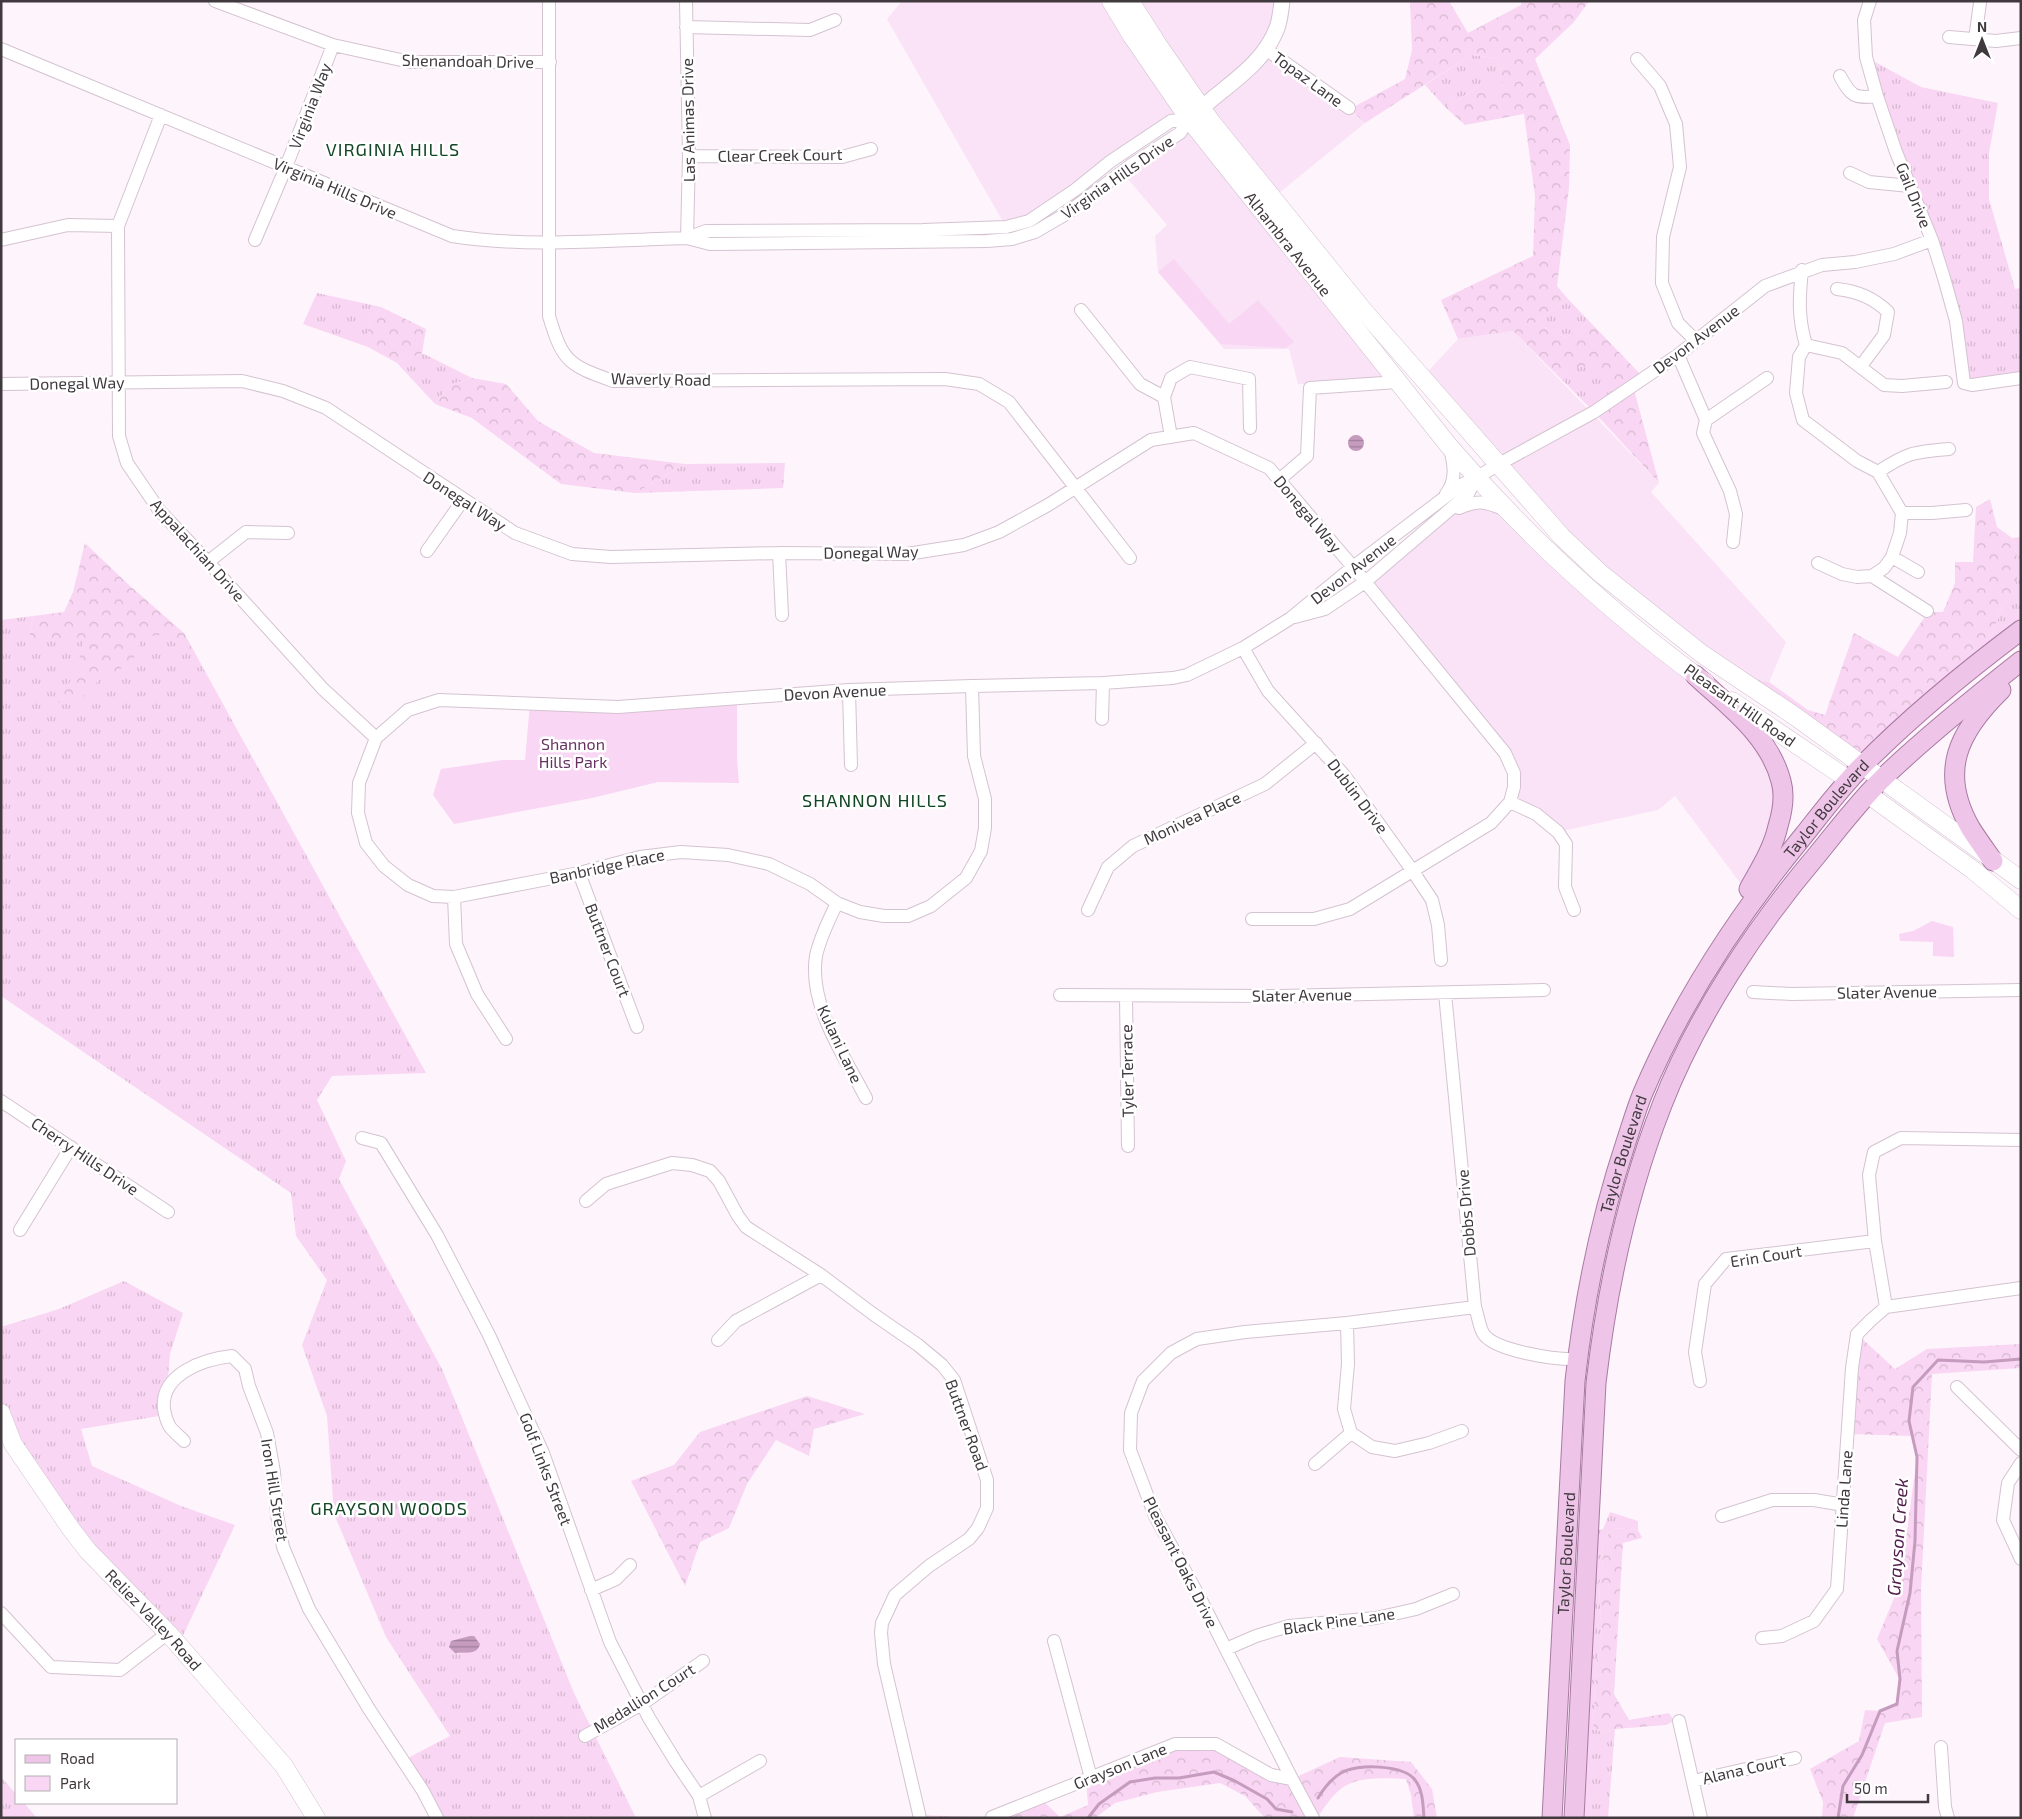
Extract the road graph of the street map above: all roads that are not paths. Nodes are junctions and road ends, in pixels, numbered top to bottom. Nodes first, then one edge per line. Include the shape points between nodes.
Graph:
1 (215, 1) edge
2 (549, 1) edge
3 (686, 1) edge
4 (1111, 1) edge
5 (1130, 1) edge
6 (1282, 1) edge
7 (1870, 1) edge
8 (1980, 3) dead end
9 (835, 20) dead end
10 (686, 27) junction
11 (1948, 37) dead end
12 (2021, 38) edge
13 (1975, 40) junction
14 (333, 45) junction
15 (1, 49) edge
16 (1267, 50) junction
17 (1637, 59) dead end
18 (550, 62) junction
19 (1840, 76) dead end
20 (1876, 96) junction
21 (1349, 108) dead end
22 (1195, 114) junction
23 (161, 115) junction
24 (871, 149) dead end
25 (689, 156) junction
26 (286, 167) junction
27 (1850, 173) dead end
28 (1910, 186) junction
29 (118, 226) junction
30 (687, 238) junction
31 (1, 240) edge
32 (255, 240) dead end
33 (1932, 240) junction
34 (549, 242) junction
35 (1802, 270) junction
36 (1837, 289) dead end
37 (1081, 310) dead end
38 (1695, 340) junction
39 (1806, 345) junction
40 (1678, 355) junction
41 (1861, 366) junction
42 (1767, 378) dead end
43 (2021, 378) edge
44 (117, 382) junction
45 (1398, 382) junction
46 (1946, 382) dead end
47 (1, 384) edge
48 (1164, 397) junction
49 (1706, 420) junction
50 (1250, 428) dead end
51 (1170, 437) junction
52 (1449, 446) junction
53 (1949, 449) dead end
54 (1499, 464) junction
55 (1878, 472) junction
56 (1476, 478) junction
57 (1279, 480) junction
58 (1076, 487) junction
59 (463, 500) junction
60 (1444, 507) junction
61 (1506, 510) junction
62 (1966, 510) dead end
63 (1902, 513) junction
64 (288, 534) dead end
65 (1733, 542) dead end
66 (427, 551) dead end
67 (780, 553) junction
68 (1892, 557) junction
69 (1130, 558) dead end
70 (208, 562) junction
71 (1818, 563) dead end
72 (1353, 567) junction
73 (1918, 572) dead end
74 (1872, 576) junction
75 (1365, 582) junction
76 (1927, 611) dead end
77 (782, 615) dead end
78 (1291, 618) junction
79 (2021, 630) edge
80 (1243, 648) junction
81 (2021, 661) edge
82 (2021, 669) edge
83 (1695, 675) junction
84 (1103, 683) junction
85 (972, 686) junction
86 (849, 690) junction
87 (1102, 719) dead end
88 (376, 738) junction
89 (1316, 743) junction
90 (851, 765) dead end
91 (1862, 766) junction
92 (1883, 778) junction
93 (1849, 780) junction
94 (1869, 795) junction
95 (1510, 802) junction
96 (1993, 861) junction
97 (1412, 870) junction
98 (579, 873) junction
99 (2021, 880) edge
100 (454, 897) junction
101 (837, 903) junction
102 (1088, 910) dead end
103 (1574, 910) dead end
104 (2021, 910) edge
105 (1252, 919) dead end
106 (1441, 960) dead end
107 (1712, 960) junction
108 (1544, 990) dead end
109 (2021, 990) edge
110 (1753, 992) dead end
111 (1445, 993) junction
112 (1060, 996) dead end
113 (1126, 996) junction
114 (637, 1027) dead end
115 (506, 1039) dead end
116 (866, 1098) dead end
117 (1, 1101) edge
118 (362, 1138) dead end
119 (2021, 1140) edge
120 (1128, 1146) dead end
121 (71, 1147) junction
122 (586, 1201) dead end
123 (168, 1212) dead end
124 (20, 1230) dead end
125 (1875, 1241) junction
126 (822, 1275) junction
127 (2021, 1288) edge
128 (1475, 1307) junction
129 (1886, 1307) junction
130 (1347, 1323) junction
131 (718, 1340) dead end
132 (1577, 1359) junction
133 (1700, 1381) dead end
134 (1957, 1387) dead end
135 (1, 1413) edge
136 (1462, 1431) dead end
137 (1351, 1433) junction
138 (184, 1441) dead end
139 (2021, 1450) edge
140 (2021, 1463) edge
141 (1315, 1464) dead end
142 (1844, 1505) junction
143 (1722, 1516) dead end
144 (2021, 1559) edge
145 (630, 1565) dead end
146 (591, 1590) junction
147 (1452, 1594) dead end
148 (1, 1613) edge
149 (168, 1633) junction
150 (1762, 1638) dead end
151 (1054, 1641) dead end
152 (1226, 1649) junction
153 (703, 1661) dead end
154 (642, 1704) junction
155 (1679, 1721) dead end
156 (585, 1736) dead end
157 (1941, 1747) dead end
158 (1795, 1758) dead end
159 (760, 1761) dead end
160 (1091, 1778) junction
161 (1292, 1779) junction
162 (1693, 1781) junction
163 (699, 1796) junction
164 (316, 1818) edge
165 (437, 1818) edge
166 (705, 1818) edge
167 (920, 1818) edge
168 (992, 1818) edge
169 (1313, 1818) edge
170 (1552, 1818) edge
171 (1574, 1818) edge
172 (1701, 1818) edge
173 (1948, 1818) edge

1 - 14 street, Shenandoah Drive
2 - 18 street, Waverly Road
3 - 10 street, Las Animas Drive
4 - 22 main road, Alhambra Avenue via 1132,36
5 - 22 main road, Alhambra Avenue
6 - 16 street via 1278,26
7 - 20 street, Gail Drive via 1864,20 1866,57
8 - 13 street
9 - 10 street via 810,30
10 - 25 street, Las Animas Drive
11 - 13 street
12 - 13 street via 1996,42
14 - 18 street, Shenandoah Drive via 410,62
14 - 26 street, Virginia Way
15 - 23 street, Virginia Hills Drive
16 - 21 street, Topaz Lane
16 - 22 street via 1239,79
17 - 38 street via 1660,86 1676,124 1680,167 1663,237 1662,283 1678,323
18 - 34 street, Waverly Road
19 - 20 street via 1848,92 1860,98
20 - 28 street, Gail Drive
22 - 30 street, Virginia Hills Drive via 1171,121 1029,221 1006,227 706,231
22 - 45 main road, Alhambra Avenue
22 - 54 main road, Alhambra Avenue
23 - 26 street, Virginia Hills Drive
23 - 29 street, Appalachian Drive
24 - 25 street, Clear Creek Court via 842,157
25 - 30 street, Las Animas Drive
26 - 32 street, Virginia Way
26 - 34 street, Virginia Hills Drive via 452,236 483,241
27 - 28 street via 1870,182
28 - 33 street, Gail Drive
29 - 31 street via 68,225
29 - 44 street, Appalachian Drive
30 - 34 street, Virginia Hills Drive
33 - 35 street, Devon Avenue via 1894,254
33 - 43 street, Gail Drive via 1956,321 1964,382 1972,385
34 - 58 street, Waverly Road via 549,316 556,339 569,362 580,369 613,382 946,379 979,384 1009,402
35 - 38 street, Devon Avenue via 1765,286
35 - 39 street via 1800,324
36 - 41 street via 1852,290 1878,302 1888,312 1884,335
37 - 48 street via 1140,384
38 - 40 street, Devon Avenue
39 - 41 street via 1842,353
39 - 55 street via 1799,356 1796,393 1803,420
40 - 49 street
40 - 54 street, Devon Avenue via 1594,412
41 - 46 street via 1884,385
42 - 49 street
44 - 47 street, Donegal Way
44 - 59 street, Donegal Way via 242,382 282,391 326,408
44 - 70 street, Appalachian Drive via 119,436 127,463 158,510
45 - 52 main road, Alhambra Avenue
45 - 57 street via 1310,388 1307,456
48 - 50 street via 1171,378 1190,368 1249,379
48 - 51 street
49 - 65 street via 1703,433 1730,491 1736,514
51 - 57 street, Donegal Way via 1194,433 1269,468
51 - 58 street, Donegal Way via 1151,440
52 - 56 main road, Alhambra Avenue
52 - 60 street, Devon Avenue via 1454,474
53 - 55 street via 1916,452
54 - 56 street, Devon Avenue
54 - 91 main road, Pleasant Hill Road via 1562,536 1634,602 1702,654
55 - 63 street
56 - 60 street, Devon Avenue via 1468,494
56 - 61 main road, Pleasant Hill Road
57 - 72 street, Donegal Way
58 - 67 street, Donegal Way via 999,532 964,545 907,554
58 - 69 street, Waverly Road
59 - 66 street
59 - 67 street, Donegal Way via 515,534 572,554 611,557
60 - 61 street, Devon Avenue via 1485,502
60 - 72 street, Devon Avenue
60 - 75 street, Devon Avenue
61 - 83 main road, Pleasant Hill Road via 1597,596
62 - 63 street
63 - 68 street
64 - 70 street via 246,532
67 - 77 street
68 - 73 street
68 - 74 street
70 - 88 street, Appalachian Drive via 323,689
71 - 74 street via 1857,578
72 - 75 street, Donegal Way
72 - 78 street, Devon Avenue
74 - 76 street
75 - 78 street, Devon Avenue via 1325,608
75 - 95 street, Donegal Way via 1505,753 1514,772
78 - 80 street, Devon Avenue
79 - 91 main road, Taylor Boulevard via 1916,715
80 - 84 street, Devon Avenue via 1187,675
80 - 89 street, Dublin Drive via 1268,691
81 - 92 main road, Taylor Boulevard via 1931,733
82 - 96 main road via 1971,723 1960,742 1955,765 1960,805 1971,830
83 - 93 main road, Pleasant Hill Road
83 - 107 main road via 1756,732 1781,781 1783,798 1778,827 1767,856
84 - 85 street, Devon Avenue
84 - 87 street
85 - 86 street, Devon Avenue
85 - 101 street, Banbridge Place via 974,756 985,799 986,828 981,851 966,878 931,906 908,916 860,912
86 - 88 street, Devon Avenue via 618,707 439,700 408,710
86 - 90 street
88 - 100 street, Banbridge Place via 359,783 358,813 366,844 384,866 408,885 433,896
89 - 97 street, Dublin Drive via 1344,775
89 - 102 street, Monivea Place via 1265,784 1133,846 1108,867
91 - 92 main road, Pleasant Hill Road
91 - 93 main road, Taylor Boulevard
92 - 94 main road, Taylor Boulevard
92 - 96 main road, Pleasant Hill Road
93 - 94 main road, Pleasant Hill Road
93 - 107 main road, Taylor Boulevard via 1764,884
94 - 104 main road, Pleasant Hill Road via 1973,870
94 - 171 main road, Taylor Boulevard via 1782,897 1731,971 1694,1036 1662,1104 1633,1191 1610,1287 1596,1384
95 - 97 street via 1490,823
95 - 103 street via 1536,814 1558,832 1566,844 1565,887
96 - 99 main road, Pleasant Hill Road
97 - 105 street via 1350,909 1314,920
97 - 106 street, Dublin Drive via 1432,900
98 - 100 street, Banbridge Place
98 - 101 street, Banbridge Place via 640,857 681,852 728,855 769,864 810,884
98 - 114 street, Buttner Court
100 - 115 street via 456,944 477,994
101 - 116 street, Kulani Lane via 822,935 816,958 817,992 828,1025
107 - 132 main road, Taylor Boulevard via 1674,1026 1642,1096 1612,1185 1588,1283
108 - 111 street, Slater Avenue
109 - 110 street, Slater Avenue
111 - 113 street, Slater Avenue
111 - 128 street, Dobbs Drive
112 - 113 street, Slater Avenue
113 - 120 street, Tyler Terrace
117 - 121 street, Cherry Hills Drive
118 - 146 street, Golf Links Street via 381,1143 437,1235 489,1335 543,1453
119 - 125 street via 1901,1138 1874,1152 1869,1175
121 - 123 street, Cherry Hills Drive
121 - 124 street
122 - 126 street, Buttner Road via 606,1184 672,1162 692,1165 710,1171 720,1181 746,1227
125 - 129 street
125 - 133 street, Erin Court via 1726,1259 1705,1284 1696,1352
126 - 131 street via 736,1321
126 - 167 street, Buttner Road via 942,1365 954,1380 987,1480 987,1508 978,1528 969,1539 895,1594 882,1624 884,1664
127 - 129 street
128 - 130 street, Pleasant Oaks Drive
128 - 132 street, Dobbs Drive via 1483,1334 1496,1345 1509,1350
129 - 142 street, Linda Lane via 1857,1334
130 - 137 street via 1344,1409
130 - 152 street, Pleasant Oaks Drive via 1196,1339 1170,1354 1143,1381 1131,1414 1130,1450 1155,1516
132 - 170 main road, Taylor Boulevard
134 - 139 street
135 - 149 main road, Reliez Valley Road via 13,1444 71,1529
136 - 137 street via 1395,1451 1372,1447
137 - 141 street
138 - 165 street, Iron Hill Street via 170,1427 165,1415 163,1400 168,1386 189,1368 215,1358 232,1356 245,1368 267,1433 283,1547 309,1610 363,1701 424,1790
140 - 144 street via 2008,1483 2003,1520
142 - 143 street via 1814,1500 1772,1500
142 - 150 street, Linda Lane via 1837,1589 1814,1621 1782,1636
145 - 146 street via 616,1579
146 - 154 street, Golf Links Street via 610,1642
147 - 152 street, Black Pine Lane via 1416,1610 1376,1618 1289,1626
148 - 149 street via 51,1666 120,1670
149 - 164 main road, Reliez Valley Road via 284,1766
151 - 160 street
152 - 161 street, Pleasant Oaks Drive
153 - 154 street, Medallion Court
154 - 156 street, Medallion Court
154 - 163 street, Golf Links Street
155 - 162 street
157 - 173 street via 1944,1807
158 - 162 street, Alana Court
159 - 163 street
160 - 161 street, Grayson Lane via 1175,1744 1216,1744 1271,1775
160 - 168 street, Grayson Lane
161 - 169 street
162 - 172 street
163 - 166 street, Golf Links Street

